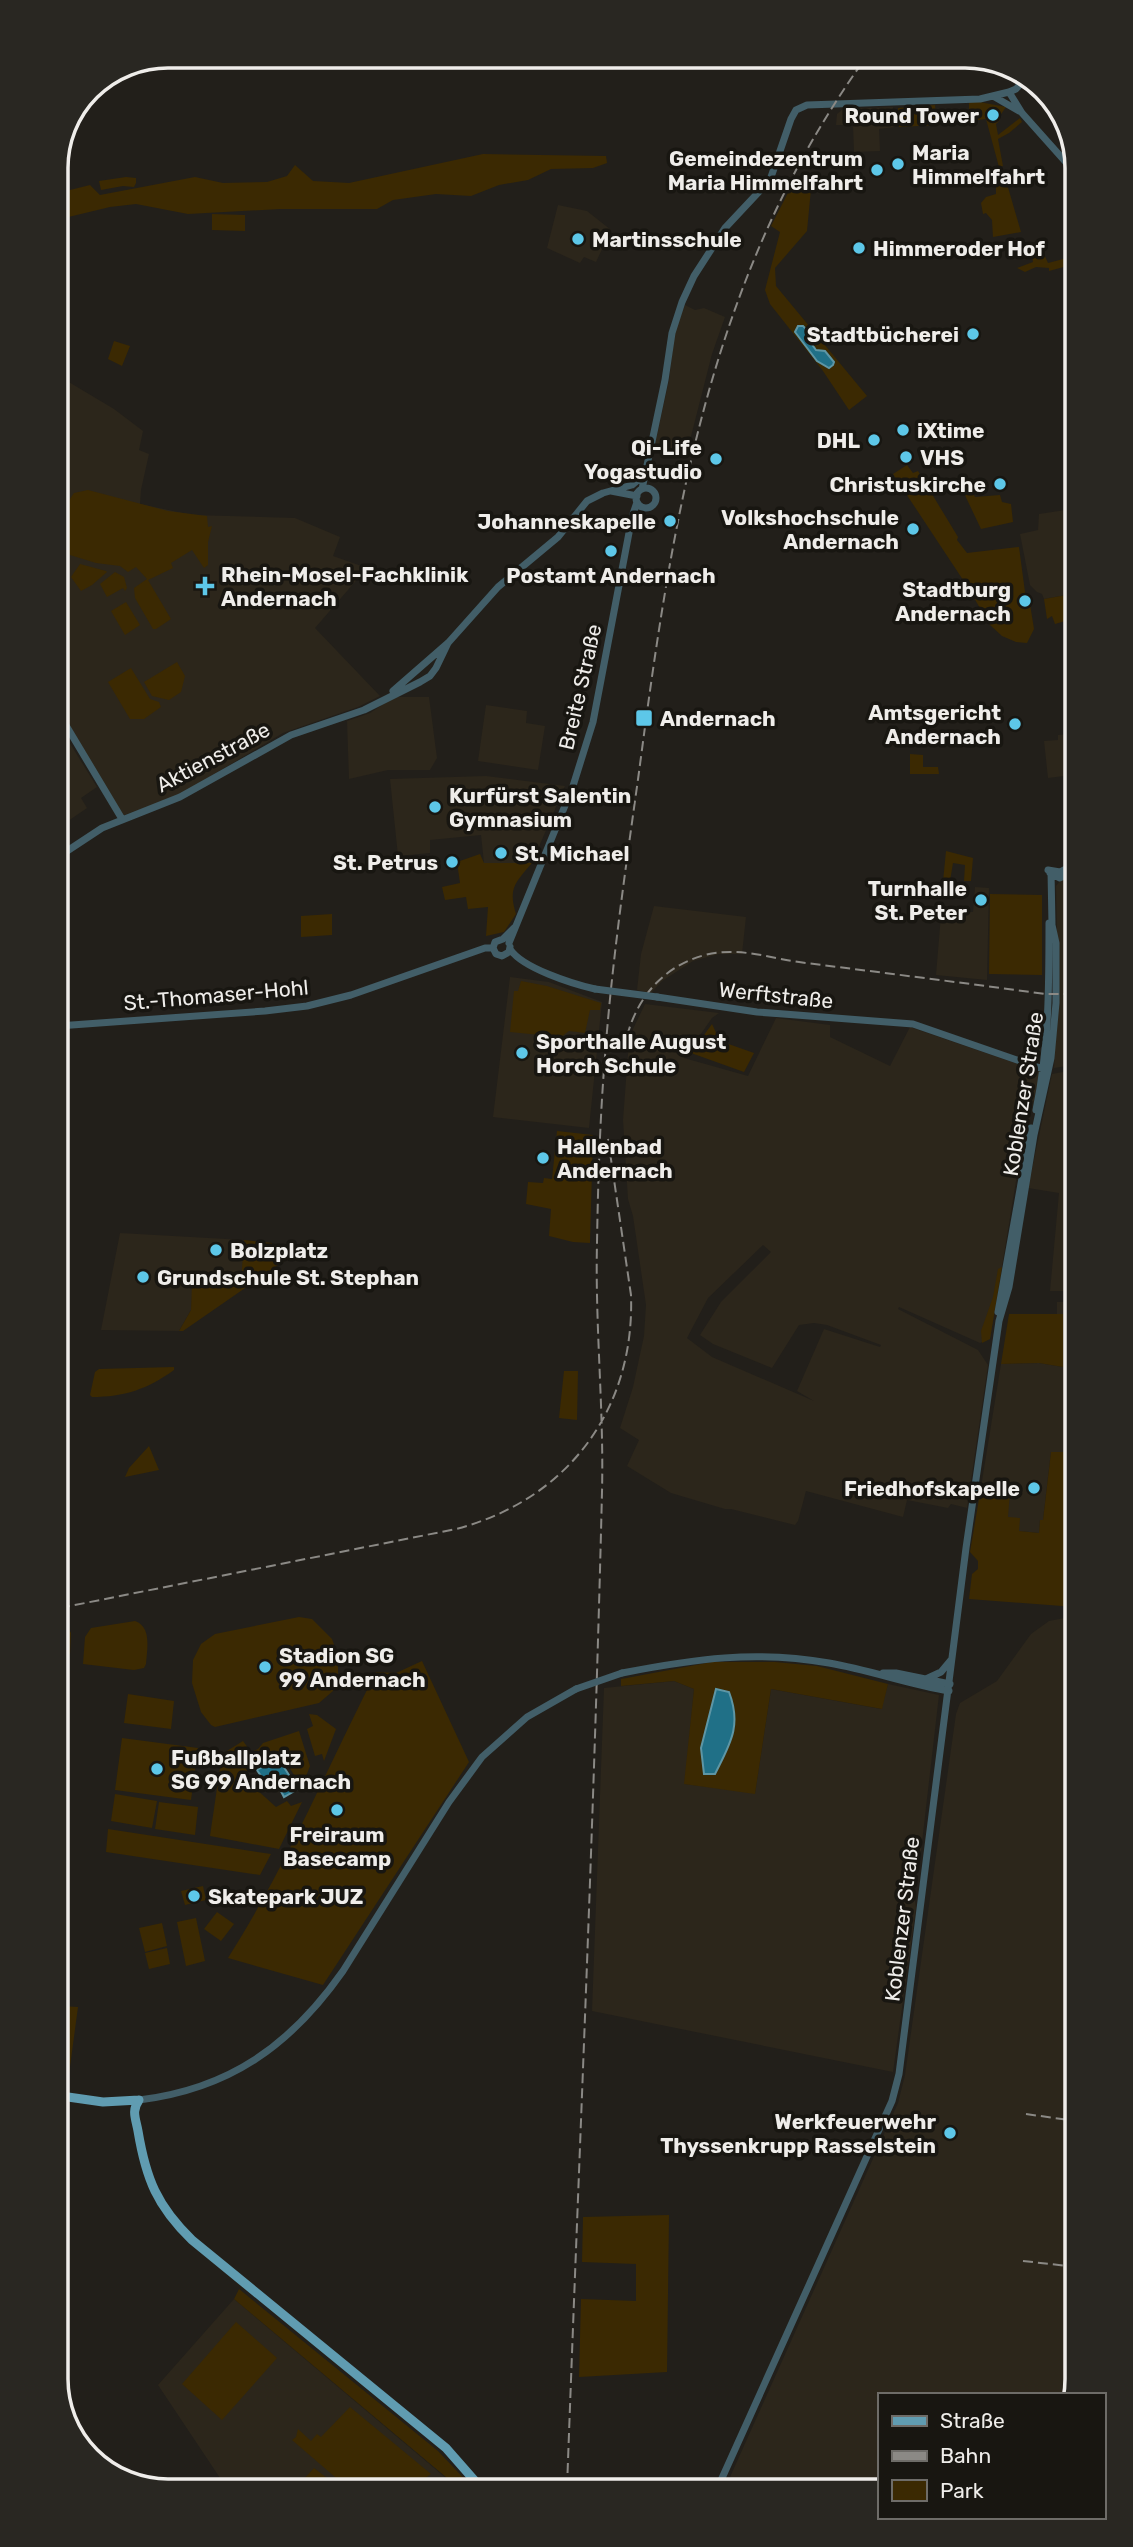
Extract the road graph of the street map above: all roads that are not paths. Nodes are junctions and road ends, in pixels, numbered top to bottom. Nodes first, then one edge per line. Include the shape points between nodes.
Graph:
1 (1018, 84) edge
2 (1009, 92) junction
3 (993, 96) junction
4 (1012, 107) junction
5 (1022, 113) junction
6 (1064, 160) edge
7 (645, 473) junction
8 (613, 490) junction
9 (641, 495) junction
10 (448, 643) junction
11 (415, 673) junction
12 (420, 682) junction
13 (388, 696) junction
14 (68, 729) edge
15 (122, 819) junction
16 (68, 849) edge
17 (1065, 869) edge
18 (1050, 871) junction
19 (1065, 875) edge
20 (1061, 877) junction
21 (1052, 899) junction
22 (507, 946) junction
23 (494, 947) junction
24 (68, 1025) edge
25 (1043, 1069) junction
26 (999, 1321) junction
27 (953, 1656) junction
28 (879, 1673) junction
29 (927, 1678) junction
30 (949, 1688) junction
31 (68, 2097) edge
32 (139, 2101) junction
33 (115, 2102) junction
34 (134, 2118) junction
35 (138, 2132) junction
36 (474, 2479) edge
37 (722, 2479) edge

1 - 2 street
2 - 3 street
2 - 4 street
2 - 5 street
3 - 4 street
3 - 7 street, Breite Straße via 800,108 791,119 770,180 725,228 682,302
4 - 5 street
5 - 6 street
7 - 8 street, Aktienstraße via 632,485
7 - 9 street, Breite Straße
8 - 9 street
8 - 10 street, Aktienstraße via 580,508 558,537 498,587
9 - 22 street, Breite Straße via 593,722 573,786
10 - 11 street, Aktienstraße
10 - 12 street, Aktienstraße via 436,668
11 - 12 street
11 - 13 street, Aktienstraße
12 - 13 street, Aktienstraße
13 - 15 street, Aktienstraße via 364,710 291,736 180,797
14 - 15 street
15 - 16 street, Aktienstraße
17 - 18 street
18 - 20 street
18 - 21 street, Koblenzer Straße
18 - 25 street, Koblenzer Straße
19 - 20 street
20 - 21 street
21 - 26 street, Koblenzer Straße via 1056,988 1051,1058
22 - 23 street via 495,942
22 - 23 street, Werftstraße via 496,954
22 - 25 street, Werftstraße, bridge via 524,964 595,989 757,1012 913,1024
23 - 24 street, St.-Thomaser-Hohl via 307,1006
25 - 26 street, Koblenzer Straße
26 - 27 street, Koblenzer Straße
27 - 29 street via 941,1672
27 - 30 street, Koblenzer Straße
28 - 29 street
28 - 30 street
28 - 32 street, bridge via 794,1657 692,1659 622,1673 576,1689 527,1717 482,1757 344,1972 298,2028 230,2075 192,2090
29 - 30 street
30 - 37 street, Koblenzer Straße via 892,2101
31 - 33 main road
32 - 33 main road
32 - 34 main road
32 - 35 main road
33 - 34 main road
34 - 35 main road
35 - 36 main road via 147,2175 176,2225 446,2448

